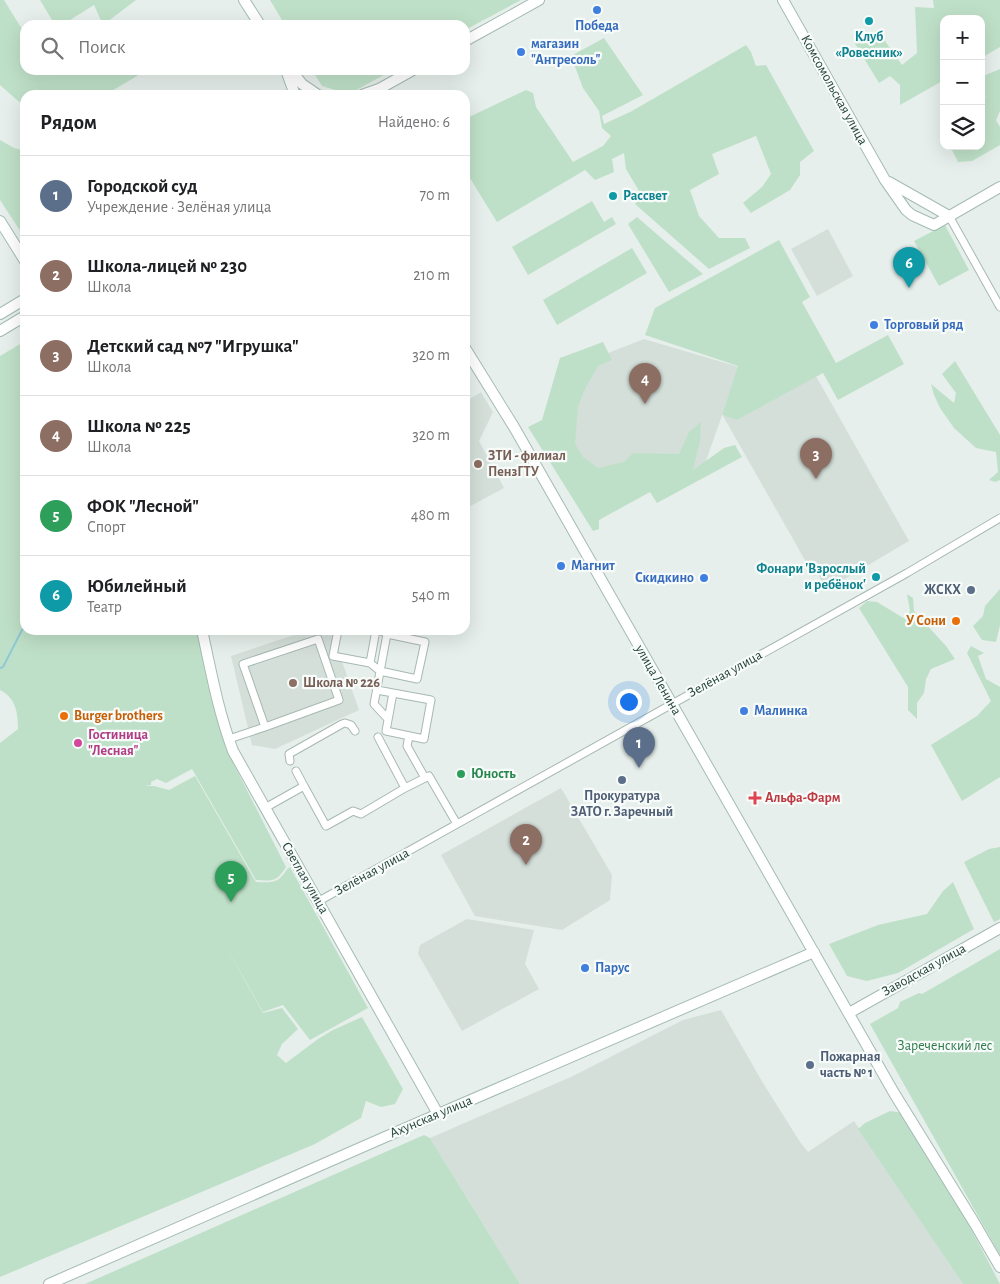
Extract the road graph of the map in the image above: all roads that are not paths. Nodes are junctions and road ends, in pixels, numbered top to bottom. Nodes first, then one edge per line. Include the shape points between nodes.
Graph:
1 (244, 0) edge
2 (540, 0) edge
3 (783, 0) edge
4 (257, 20) edge
5 (470, 38) edge
6 (288, 75) edge
7 (295, 75) edge
8 (404, 75) edge
9 (293, 90) edge
10 (311, 90) edge
11 (378, 90) edge
12 (885, 180) junction
13 (1000, 187) edge
14 (912, 195) junction
15 (903, 207) junction
16 (949, 216) junction
17 (0, 221) edge
18 (20, 253) edge
19 (20, 302) edge
20 (1000, 307) edge
21 (0, 314) edge
22 (20, 319) edge
23 (0, 331) edge
24 (470, 356) edge
25 (1000, 518) edge
26 (203, 635) edge
27 (337, 635) edge
28 (377, 635) edge
29 (387, 635) edge
30 (392, 635) edge
31 (370, 664) junction
32 (380, 672) junction
33 (377, 690) junction
34 (392, 693) junction
35 (672, 703) junction
36 (388, 719) junction
37 (265, 727) junction
38 (355, 731) dead end
39 (409, 736) junction
40 (378, 738) dead end
41 (229, 739) junction
42 (290, 761) dead end
43 (296, 771) dead end
44 (425, 778) junction
45 (304, 786) junction
46 (405, 788) junction
47 (265, 808) junction
48 (457, 824) junction
49 (319, 901) junction
50 (1000, 928) edge
51 (814, 952) junction
52 (849, 1013) junction
53 (438, 1114) junction
54 (1000, 1267) edge
55 (49, 1284) edge

1 - 4 main road
2 - 5 main road
3 - 12 main road, Комсомольская улица
6 - 9 main road
7 - 10 main road
8 - 11 main road
12 - 14 main road
12 - 15 main road, Комсомольская улица
13 - 16 main road
14 - 15 main road via 904,199
14 - 16 main road
15 - 16 main road, Комсомольская улица via 912,216 934,225
16 - 20 street
17 - 18 main road
19 - 21 main road
22 - 23 main road
24 - 35 main road, улица Ленина
25 - 35 street, Зелёная улица
26 - 41 main road, Светлая улица via 217,703
27 - 31 street via 333,656
28 - 31 street
29 - 32 street
30 - 32 street via 425,642 418,679
31 - 32 street
32 - 33 street
33 - 34 street
33 - 36 street via 374,704
34 - 36 street
34 - 39 street via 431,700 424,739
35 - 48 street, Зелёная улица
35 - 51 main road, улица Ленина
36 - 39 street via 386,731
37 - 37 street via 339,700 318,639 243,664
37 - 41 street
38 - 42 street via 351,725 342,724 289,754
39 - 44 street via 407,746
40 - 46 street
41 - 47 main road, Светлая улица
43 - 45 street
44 - 46 street
44 - 48 street via 429,776
45 - 46 street via 326,826 353,811 361,814
45 - 47 street
47 - 49 main road, Светлая улица
48 - 49 street, Зелёная улица
49 - 53 main road, Светлая улица
50 - 52 main road, Заводская улица
51 - 52 main road, улица Ленина
51 - 53 main road, Ахунская улица
52 - 54 main road, улица Ленина
53 - 55 main road, Ахунская улица

